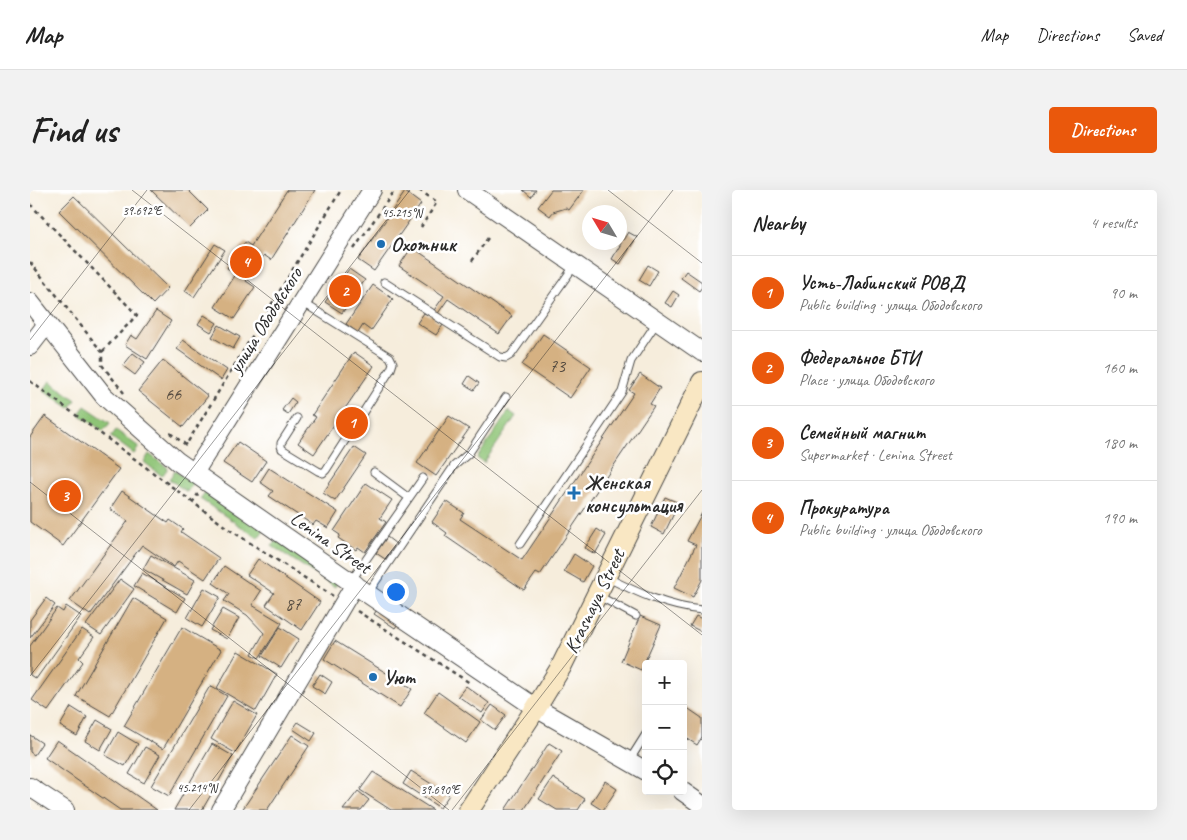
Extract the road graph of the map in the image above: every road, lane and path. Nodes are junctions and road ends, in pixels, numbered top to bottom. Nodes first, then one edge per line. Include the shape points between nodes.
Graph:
1 (341, 190) edge
2 (372, 190) edge
3 (419, 190) edge
4 (467, 190) edge
5 (30, 204) edge
6 (421, 227) dead end
7 (490, 235) dead end
8 (472, 261) dead end
9 (30, 262) edge
10 (575, 265) junction
11 (384, 282) dead end
12 (30, 302) edge
13 (302, 302) junction
14 (657, 322) junction
15 (47, 324) junction
16 (30, 346) edge
17 (102, 352) junction
18 (702, 352) edge
19 (30, 381) edge
20 (702, 382) edge
21 (124, 393) dead end
22 (506, 398) dead end
23 (297, 418) dead end
24 (164, 429) dead end
25 (374, 472) dead end
26 (194, 473) junction
27 (423, 478) dead end
28 (409, 498) junction
29 (520, 544) dead end
30 (606, 577) junction
31 (358, 586) junction
32 (597, 595) junction
33 (344, 602) junction
34 (702, 610) edge
35 (636, 616) dead end
36 (473, 685) dead end
37 (536, 708) junction
38 (642, 740) edge
39 (628, 761) junction
40 (642, 769) edge
41 (30, 787) edge
42 (687, 794) edge
43 (702, 805) edge
44 (65, 810) edge
45 (221, 810) edge
46 (469, 810) edge

1 - 24 path via 186,445
2 - 13 street, улица Ободовского
3 - 6 path via 437,202
4 - 10 street
5 - 17 path via 137,315
7 - 8 path
9 - 17 path
10 - 11 lane via 506,358
10 - 14 street
12 - 15 street, Lenina Street
13 - 23 lane via 390,357 393,363 326,470 318,472 280,446
13 - 26 street, улица Ободовского
14 - 18 street
14 - 29 lane via 631,361 622,392
15 - 16 street
15 - 26 street, Lenina Street via 104,396
17 - 21 path via 102,365
19 - 33 path via 230,530
20 - 30 main road, Krasnaya Street
22 - 31 lane via 470,452 454,466
25 - 28 lane
26 - 31 street, Lenina Street
27 - 28 lane
28 - 31 lane
30 - 32 main road, Krasnaya Street
30 - 34 lane via 641,594
31 - 33 street
31 - 37 street, Lenina Street
32 - 35 lane
32 - 37 main road, Krasnaya Street via 562,667
33 - 36 path
33 - 45 street
37 - 39 street, Lenina Street
37 - 46 main road, Krasnaya Street
38 - 39 lane
39 - 40 street, Lenina Street
41 - 44 street
42 - 43 street

